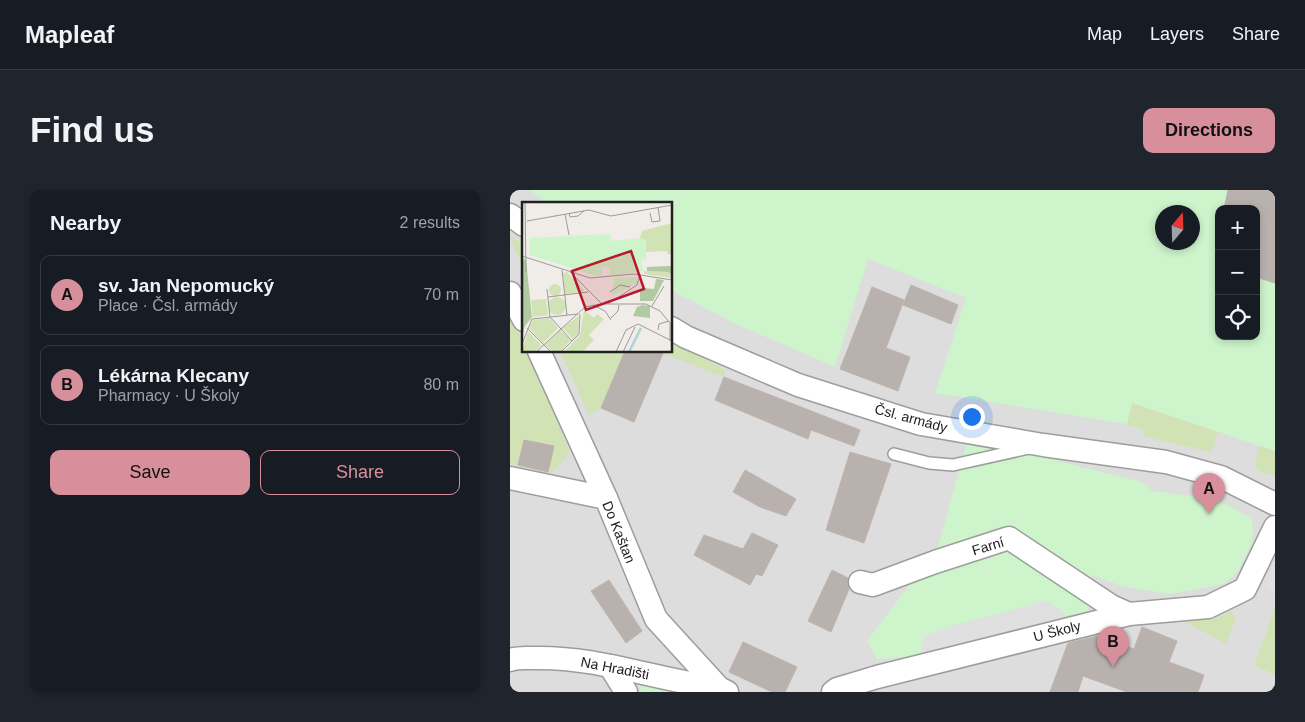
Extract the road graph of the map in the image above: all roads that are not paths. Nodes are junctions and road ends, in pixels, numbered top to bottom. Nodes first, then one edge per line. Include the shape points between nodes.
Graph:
1 (510, 215) edge
2 (522, 224) edge
3 (510, 293) edge
4 (522, 316) edge
5 (672, 329) edge
6 (539, 352) edge
7 (1043, 445) junction
8 (894, 454) dead end
9 (510, 478) edge
10 (606, 498) junction
11 (1275, 504) edge
12 (1275, 527) edge
13 (860, 582) dead end
14 (1129, 614) junction
15 (510, 660) edge
16 (610, 666) junction
17 (723, 690) edge
18 (626, 692) edge
19 (833, 692) edge

1 - 2 street
3 - 4 street
5 - 7 street, Čsl. armády via 798,385 921,424
6 - 10 street, Do Kaštan
7 - 8 lane via 953,465
7 - 11 street, Čsl. armády via 1166,462 1221,477
9 - 10 street
10 - 17 street, Do Kaštan via 656,619
12 - 14 street, U Školy via 1243,591 1208,607
13 - 14 street, Farní via 873,585 1009,538 1111,606
14 - 19 street, U Školy via 877,677
15 - 16 street, Na Hradišti via 544,658
16 - 17 street, Na Hradišti
16 - 18 street

